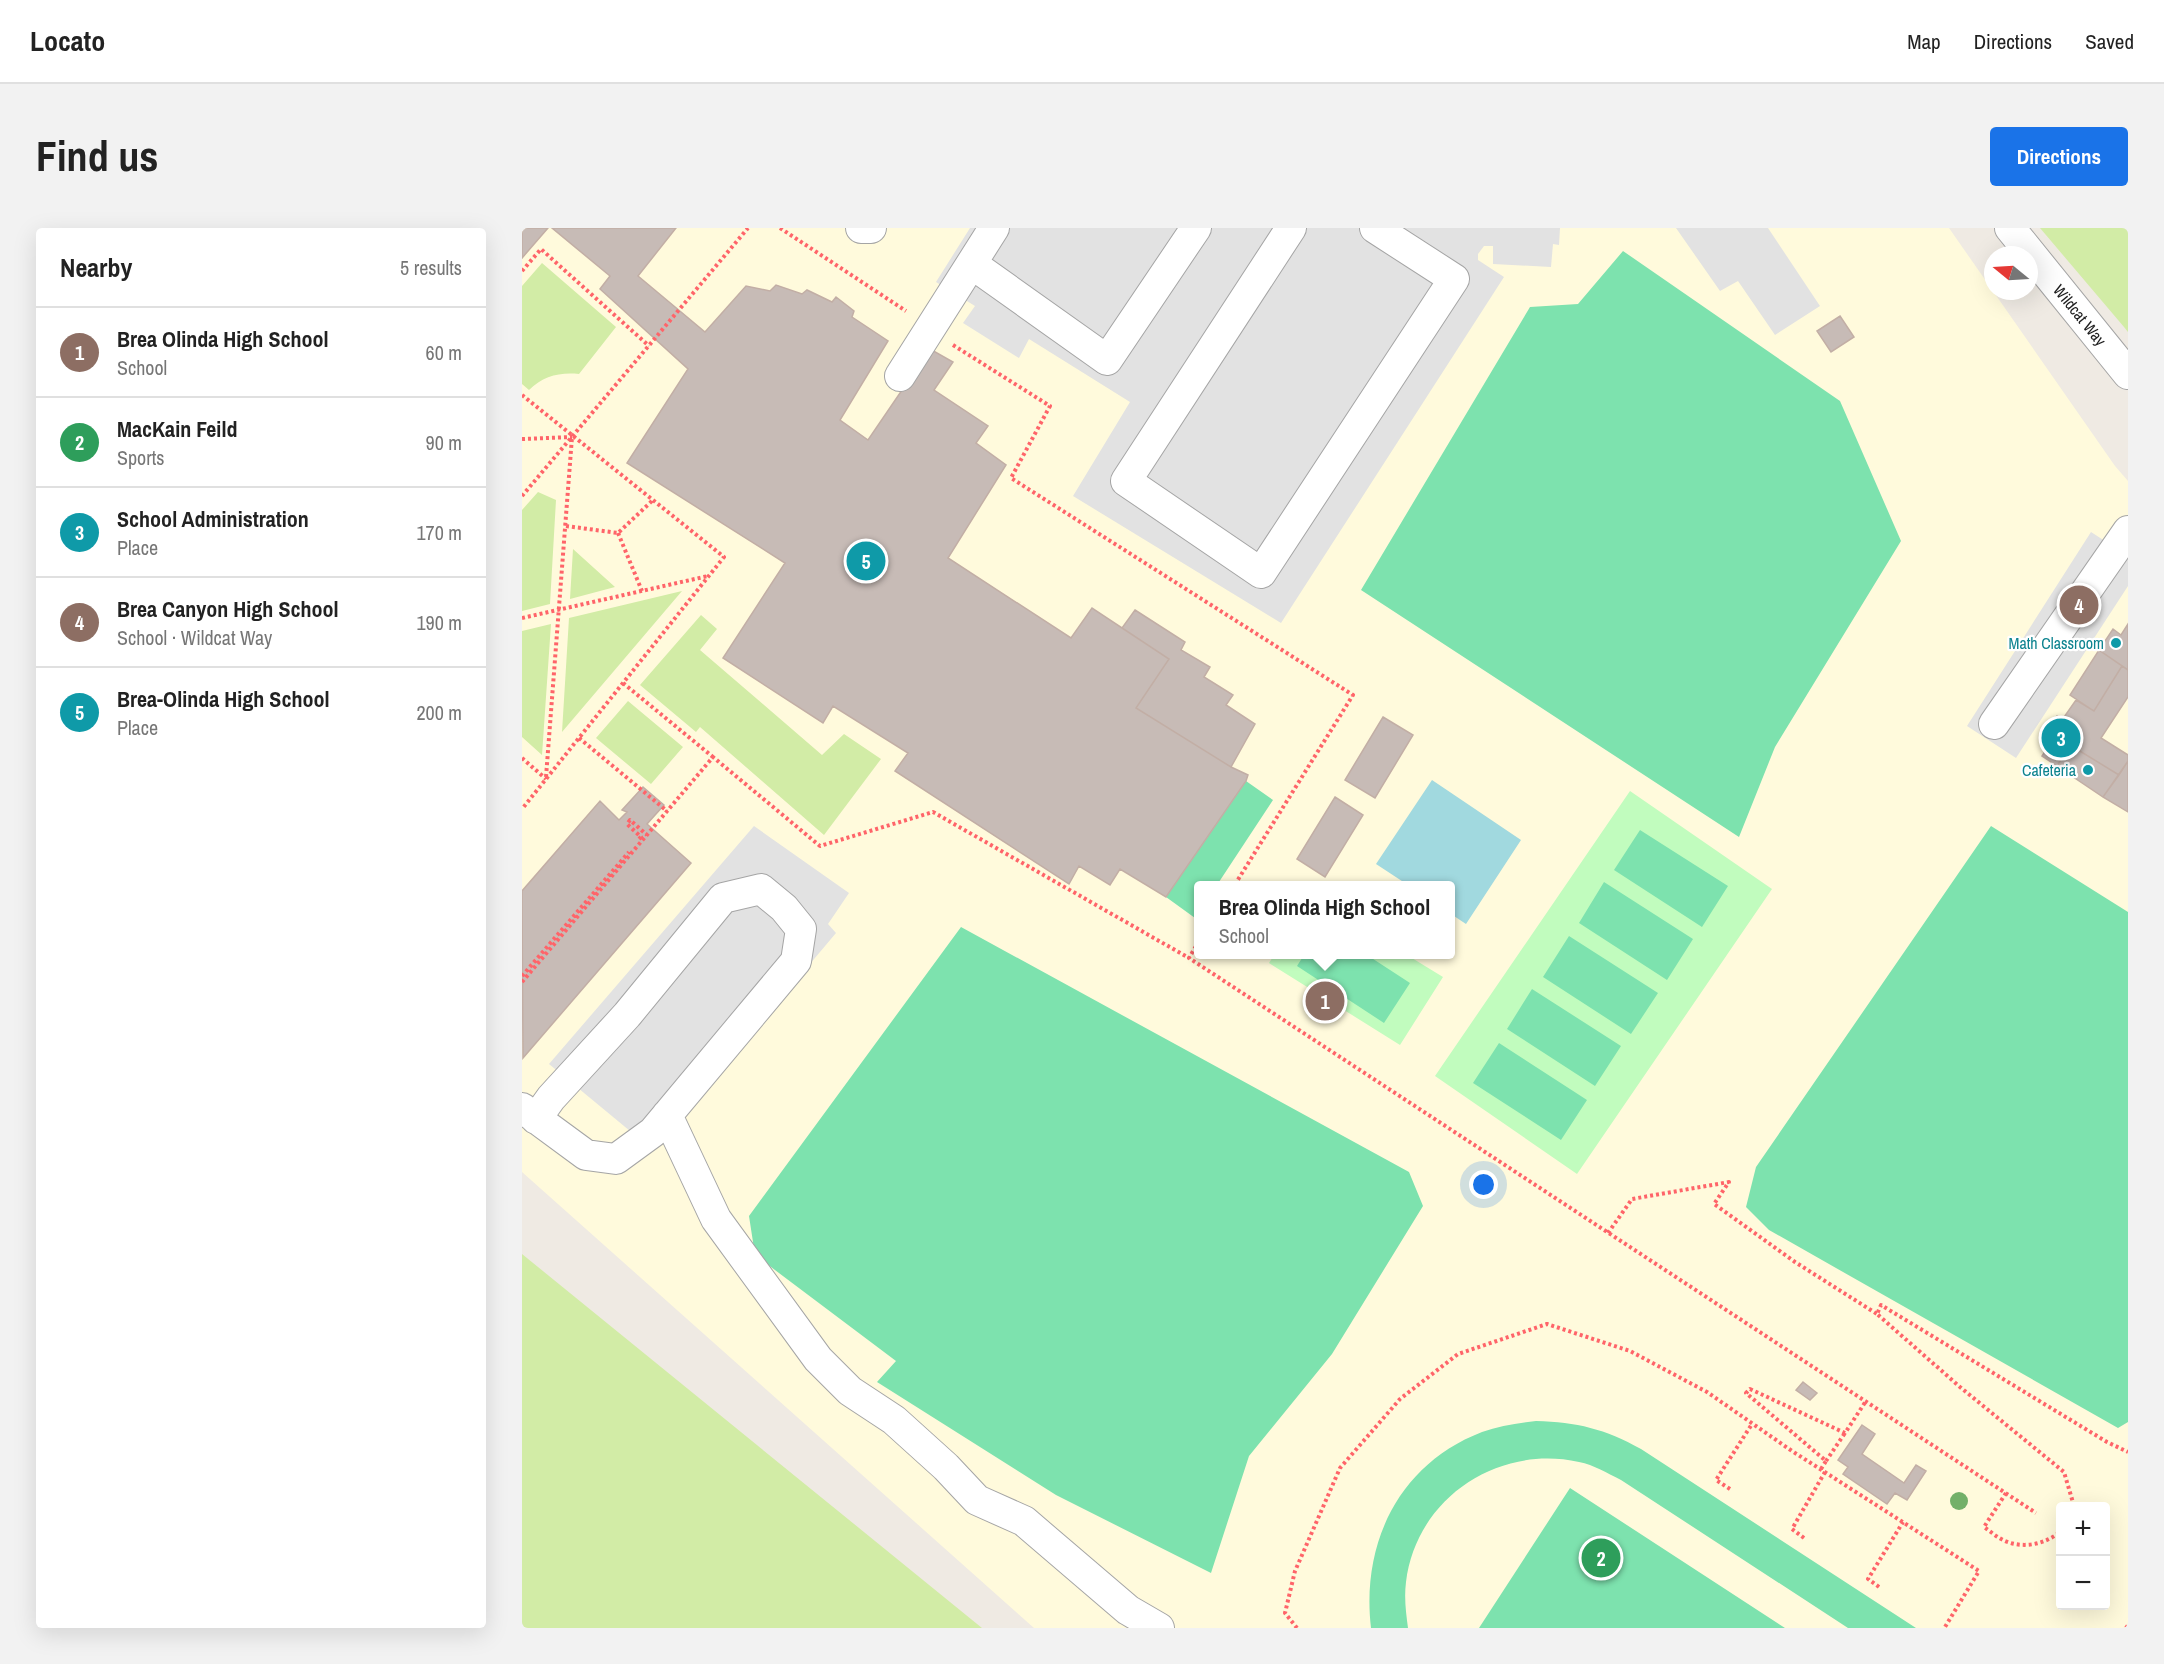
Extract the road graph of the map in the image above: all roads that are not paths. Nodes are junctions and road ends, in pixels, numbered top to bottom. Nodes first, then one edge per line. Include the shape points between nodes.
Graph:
1 (861, 228) edge
2 (871, 228) edge
3 (994, 228) edge
4 (1196, 228) edge
5 (1291, 228) edge
6 (1375, 228) edge
7 (2010, 228) edge
8 (972, 264) junction
9 (2128, 374) edge
10 (900, 376) dead end
11 (2128, 531) edge
12 (1994, 724) dead end
13 (529, 1113) edge
14 (667, 1115) junction
15 (1159, 1628) edge

1 - 2 street
3 - 8 street
4 - 8 street via 1107,360
5 - 6 street via 1126,481 1261,573 1454,279
7 - 9 street, Wildcat Way
8 - 10 street
11 - 12 street
13 - 14 street via 586,1155 616,1159 653,1132
13 - 14 street via 551,1098 627,1015 723,898 761,889 801,929 796,961
14 - 15 street via 716,1219 818,1359 850,1391 894,1419 977,1500 1024,1521 1128,1610

